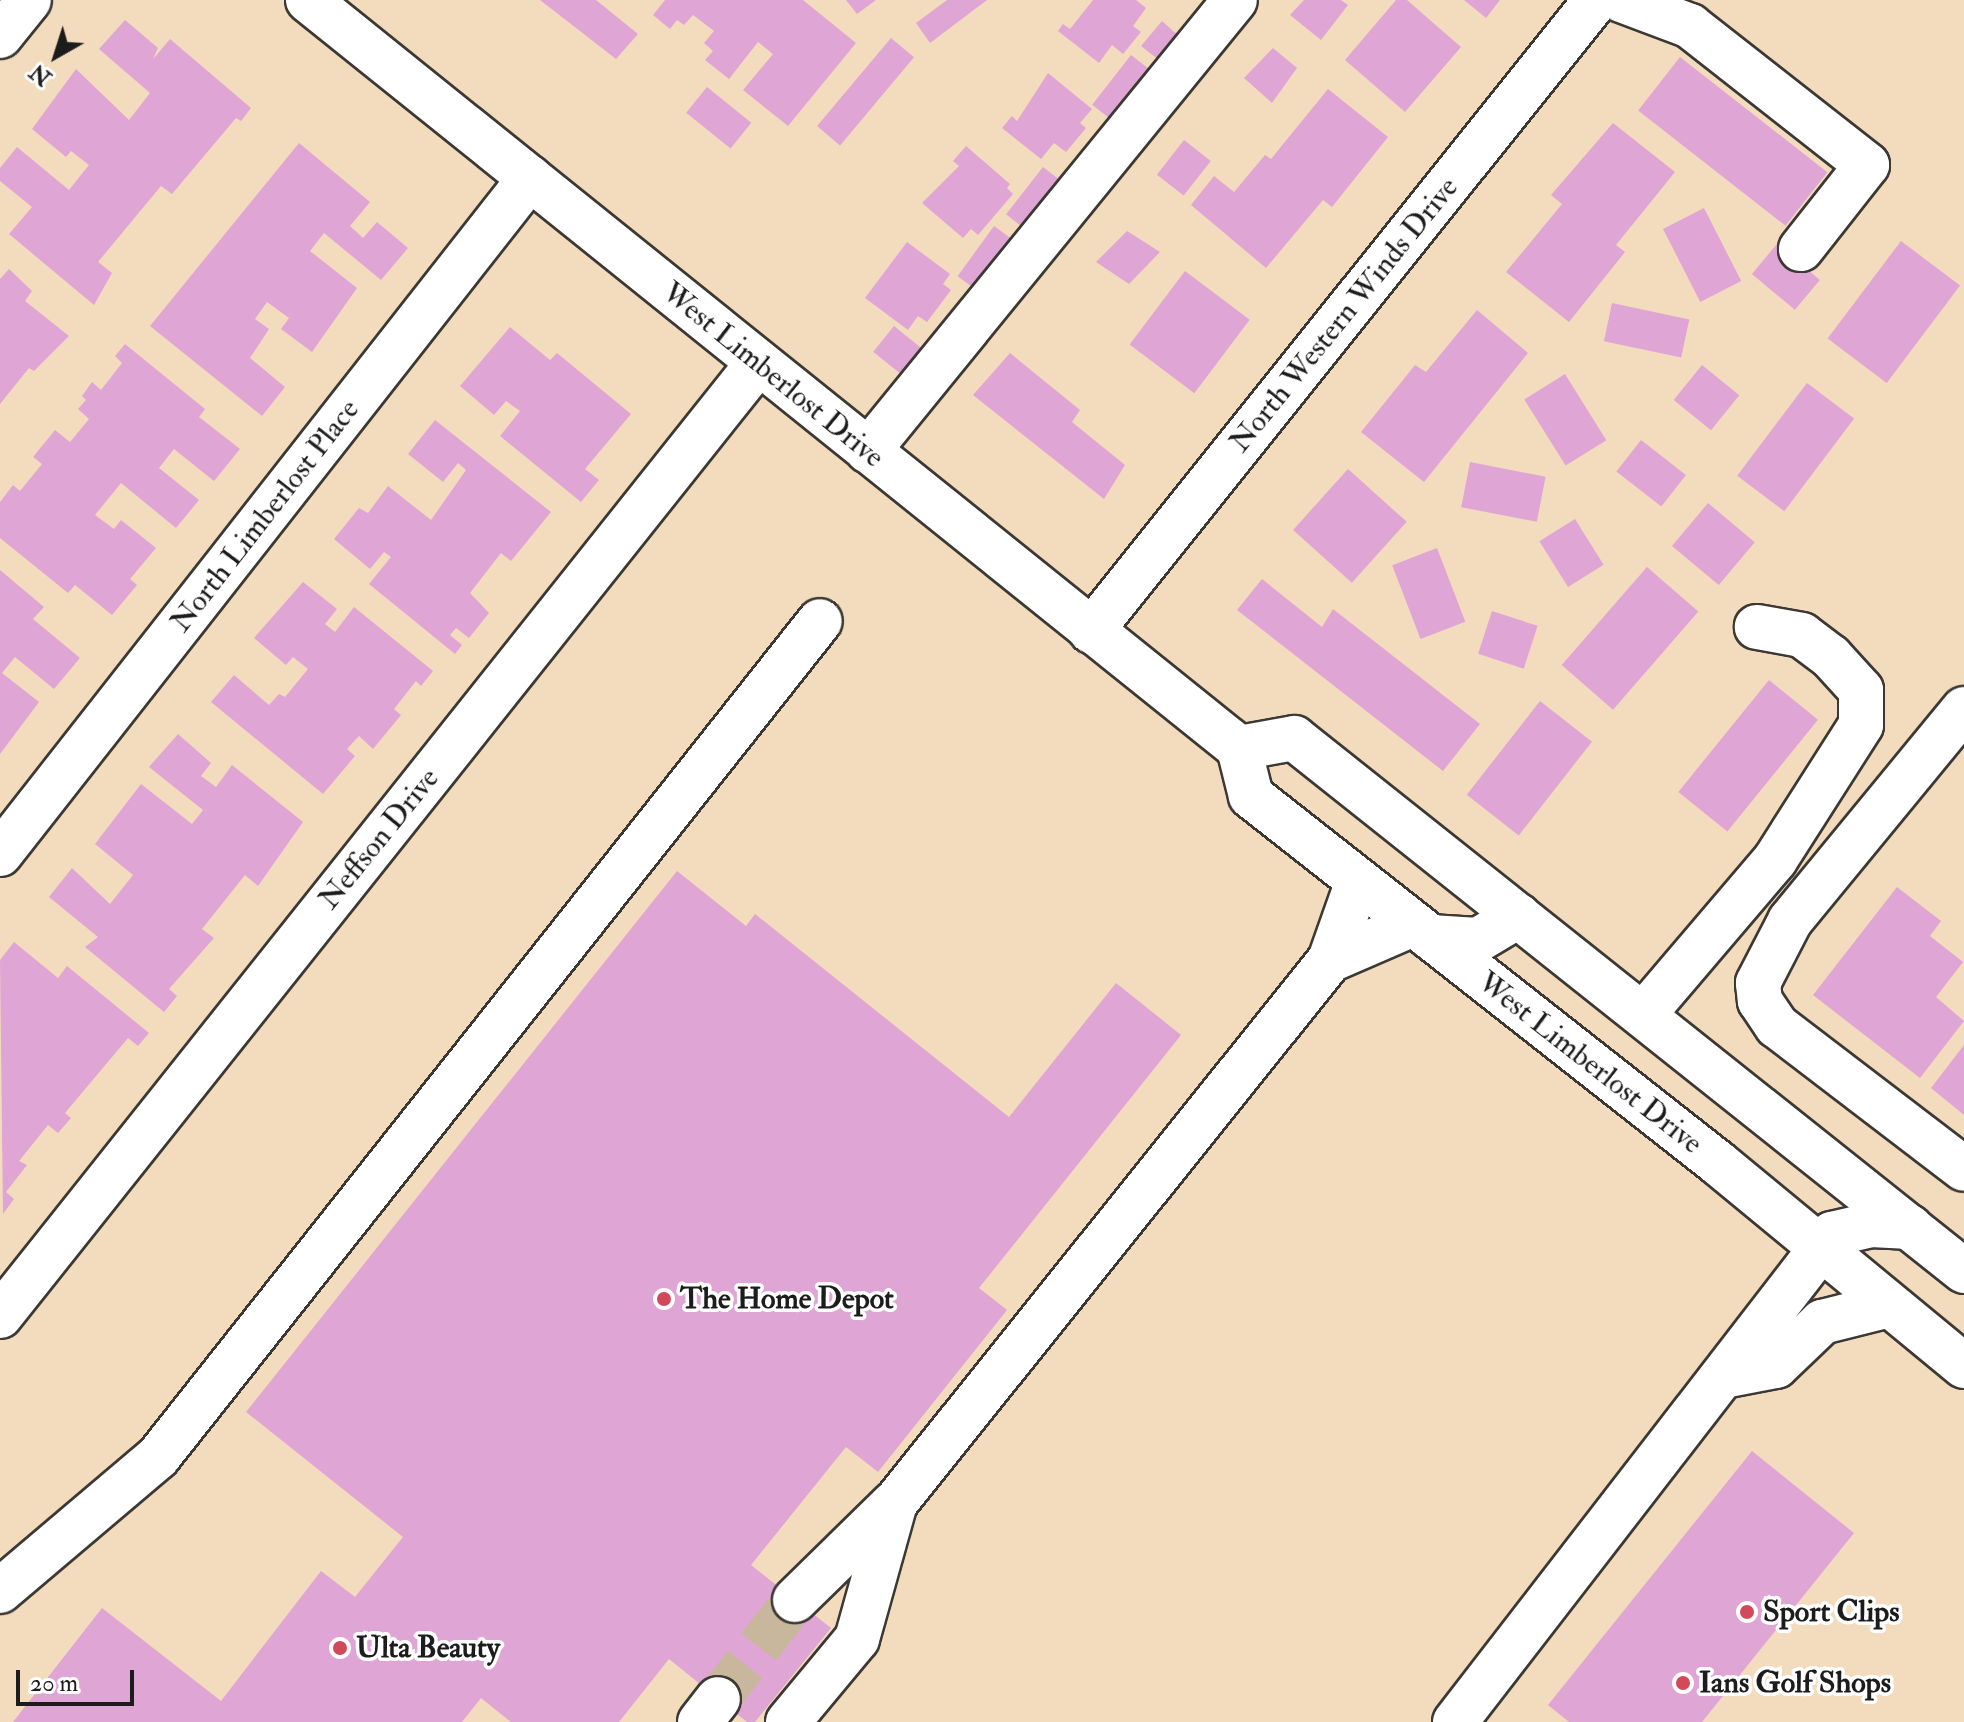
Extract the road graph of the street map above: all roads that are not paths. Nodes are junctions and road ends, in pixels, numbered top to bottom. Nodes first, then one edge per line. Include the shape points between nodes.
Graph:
1 (29, 0) edge
2 (308, 0) edge
3 (1235, 0) edge
4 (1596, 0) edge
5 (1621, 0) edge
6 (0, 36) edge
7 (530, 178) junction
8 (1801, 249) dead end
9 (758, 363) junction
10 (868, 451) junction
11 (820, 621) dead end
12 (1757, 627) dead end
13 (1091, 631) junction
14 (1964, 709) edge
15 (1239, 748) junction
16 (0, 854) edge
17 (1358, 881) junction
18 (1518, 916) junction
19 (1421, 930) junction
20 (1330, 960) junction
21 (1643, 1015) junction
22 (1964, 1169) edge
23 (1910, 1227) junction
24 (1821, 1248) junction
25 (1964, 1271) edge
26 (1889, 1305) junction
27 (0, 1316) edge
28 (1964, 1366) edge
29 (1724, 1376) junction
30 (895, 1503) junction
31 (0, 1591) edge
32 (795, 1600) tunnel mouth
33 (788, 1722) edge
34 (1455, 1722) edge

1 - 6 street
2 - 7 street, West Limberlost Drive
3 - 10 street
4 - 13 street, North Western Winds Drive
5 - 8 street via 1690,26 1867,165
7 - 9 street, West Limberlost Drive
7 - 16 street, North Limberlost Place
9 - 10 street, West Limberlost Drive
9 - 27 street, Neffson Drive
10 - 13 street, West Limberlost Drive
11 - 31 street via 158,1457
12 - 21 street via 1802,635 1831,657 1861,690 1861,725 1775,860
13 - 15 street, West Limberlost Drive
14 - 22 street via 1790,921 1758,983 1760,1001 1777,1026
15 - 17 street, West Limberlost Drive via 1251,796
15 - 18 street via 1294,738
17 - 19 street, West Limberlost Drive
17 - 20 street
18 - 19 street via 1478,940
18 - 21 street
19 - 20 street
19 - 24 street, West Limberlost Drive
20 - 30 street
21 - 23 street
23 - 24 street via 1852,1227 1832,1234
23 - 25 street
24 - 26 street, West Limberlost Drive
24 - 29 street
26 - 28 street, West Limberlost Drive
26 - 29 street via 1822,1322 1776,1366
29 - 34 street
30 - 32 street
30 - 33 street via 857,1639

